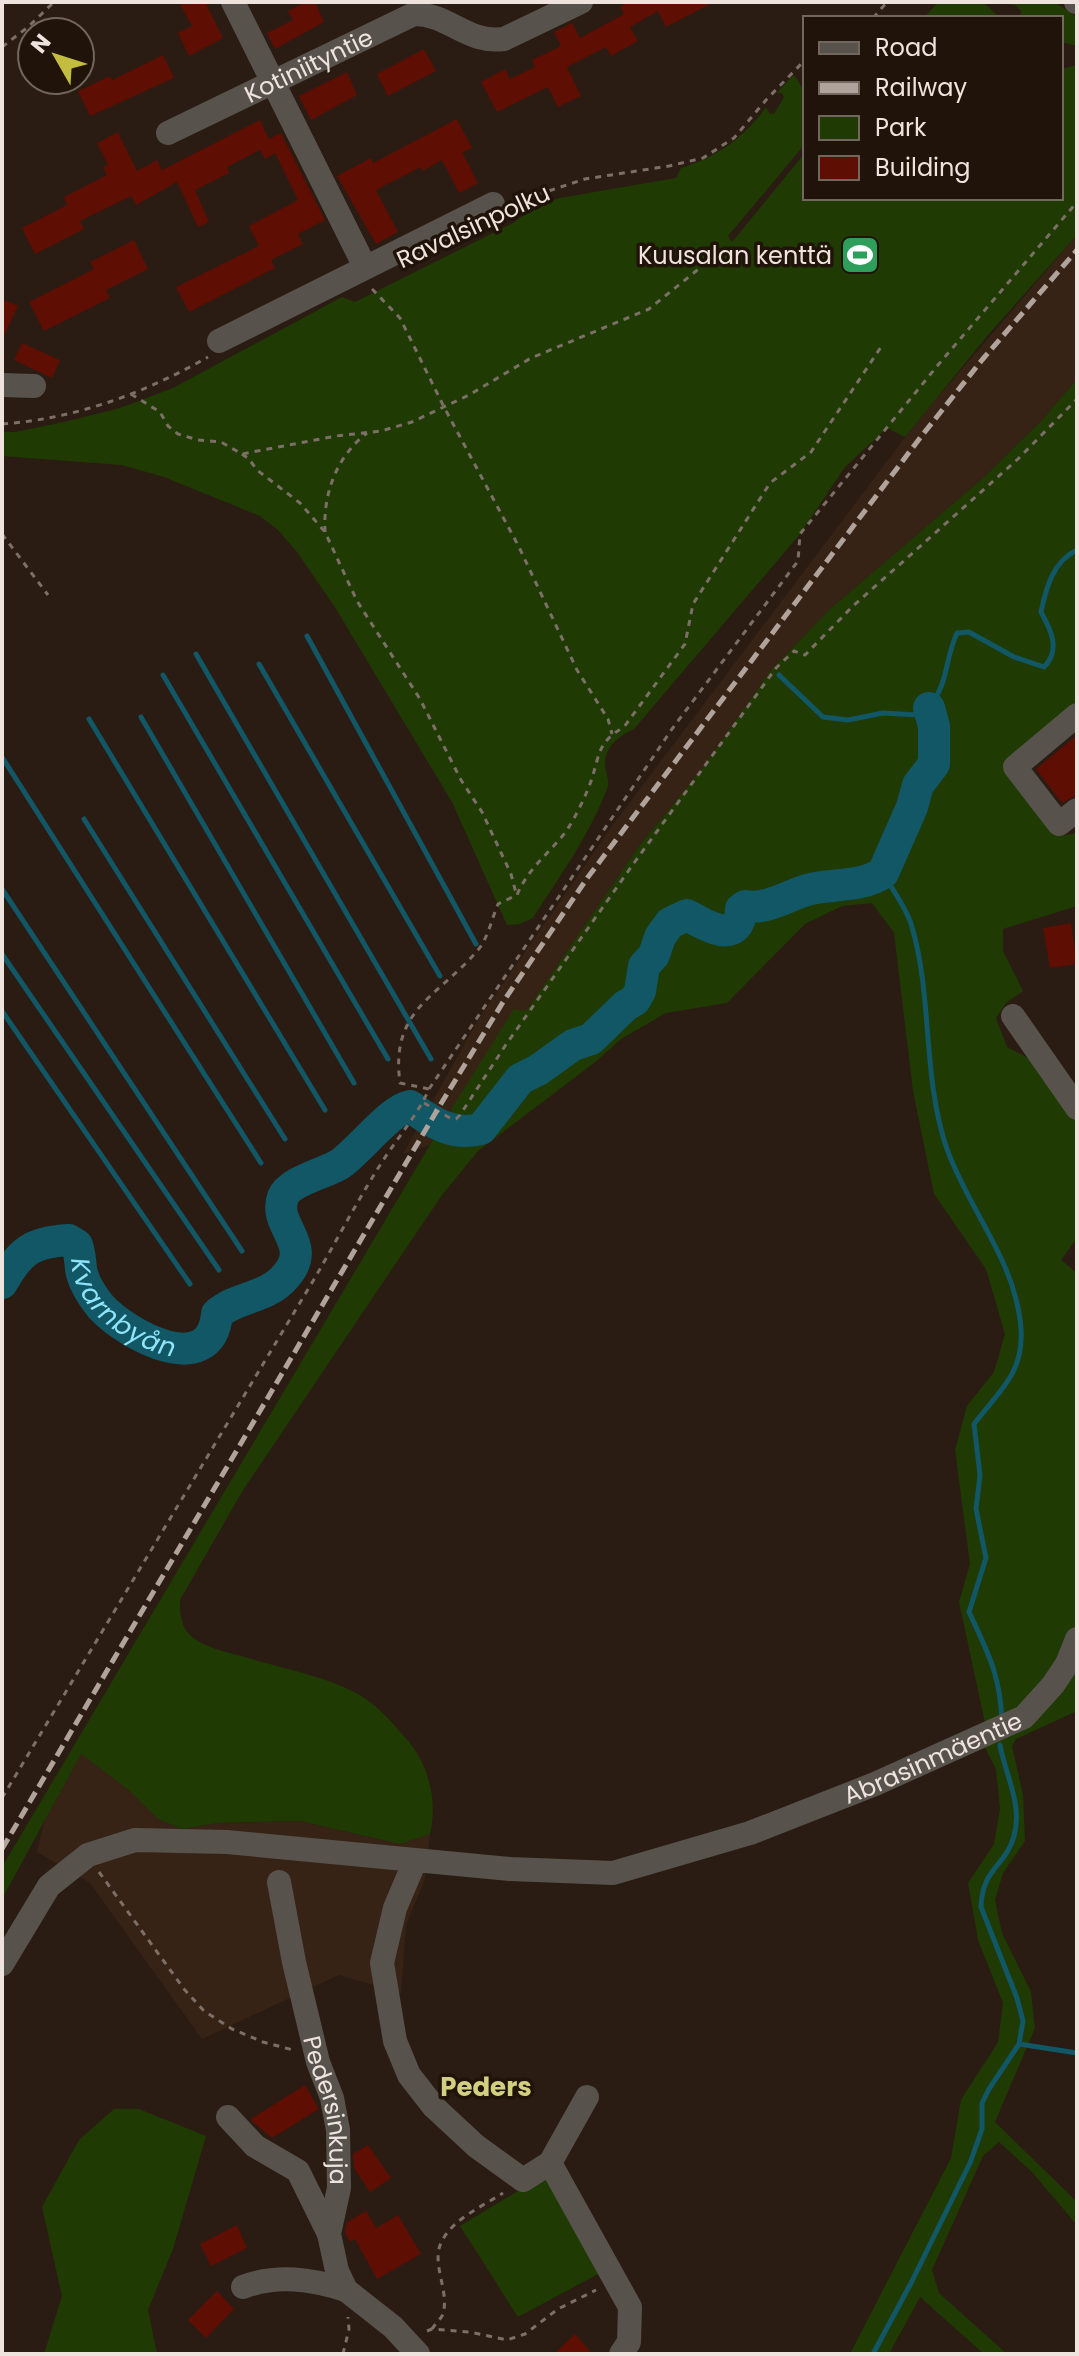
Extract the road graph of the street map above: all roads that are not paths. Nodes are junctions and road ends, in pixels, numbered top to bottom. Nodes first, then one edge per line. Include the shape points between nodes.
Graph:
1 (233, 2) edge
2 (581, 2) edge
3 (275, 83) junction
4 (168, 133) dead end
5 (504, 203) road end
6 (367, 276) junction
7 (217, 347) road end
8 (2, 385) edge
9 (34, 386) dead end
10 (1077, 715) edge
11 (1077, 810) edge
12 (1013, 1016) dead end
13 (1077, 1108) edge
14 (1077, 1639) edge
15 (415, 1861) junction
16 (279, 1882) dead end
17 (2, 1964) edge
18 (587, 2097) dead end
19 (228, 2117) dead end
20 (550, 2163) junction
21 (329, 2234) junction
22 (243, 2287) dead end
23 (346, 2290) junction
24 (411, 2347) edge
25 (621, 2354) edge

1 - 3 street
2 - 3 street, Kotiniityntie via 504,39 489,41 436,17 414,14
3 - 4 street, Kotiniityntie
3 - 6 street
5 - 6 street, Ravalsinpolku
6 - 7 street, Ravalsinpolku
8 - 9 street
10 - 11 street via 1015,767 1059,824
12 - 13 street
14 - 15 street, Abrasinmäentie via 1053,1685 1024,1717 750,1833 613,1873
15 - 17 street, Abrasinmäentie via 227,1842 135,1840 88,1855 49,1886
15 - 20 street via 395,1908 382,1963 395,2041 409,2075 476,2146 523,2180
16 - 21 street, Pedersinkuja via 338,2130 339,2188
18 - 20 street
19 - 21 street via 255,2146 298,2171
20 - 25 street via 630,2307 629,2342
21 - 23 street, Pedersinkuja
22 - 23 street via 280,2278
23 - 24 street

